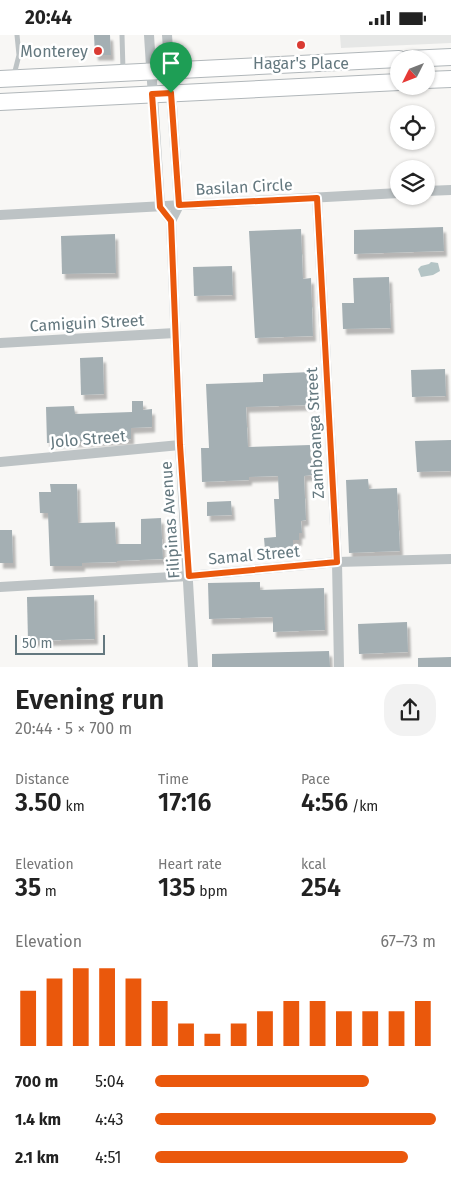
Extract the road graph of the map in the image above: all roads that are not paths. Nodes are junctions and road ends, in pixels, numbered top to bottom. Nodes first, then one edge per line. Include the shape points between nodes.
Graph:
1 (16, 35) edge
2 (122, 35) edge
3 (149, 35) edge
4 (167, 35) edge
5 (451, 57) edge
6 (435, 58) edge
7 (390, 59) edge
8 (170, 70) junction
9 (151, 71) junction
10 (123, 73) junction
11 (6, 79) edge
12 (451, 79) edge
13 (435, 80) edge
14 (390, 82) edge
15 (171, 93) junction
16 (152, 94) junction
17 (0, 101) edge
18 (451, 190) edge
19 (435, 191) edge
20 (390, 194) edge
21 (317, 198) junction
22 (179, 205) junction
23 (160, 207) junction
24 (0, 215) edge
25 (171, 221) junction
26 (175, 333) junction
27 (0, 343) edge
28 (180, 445) junction
29 (0, 462) edge
30 (451, 559) edge
31 (337, 562) junction
32 (189, 576) junction
33 (0, 587) edge
34 (193, 667) edge
35 (339, 667) edge

1 - 11 lane via 18,64
2 - 10 lane
3 - 9 street
4 - 8 street
5 - 6 main road
7 - 8 main road
8 - 9 main road
8 - 15 street
9 - 10 main road
9 - 16 street
10 - 11 main road
12 - 13 main road
14 - 15 main road
15 - 16 main road
15 - 22 street
16 - 17 main road
16 - 23 street
18 - 19 street
20 - 21 street, Basilan Circle
21 - 22 street, Basilan Circle
21 - 31 street, Zamboanga Street
22 - 23 street, Basilan Circle
22 - 25 street, Filipinas Avenue
23 - 24 street, Basilan Circle
23 - 25 street
25 - 26 street, Filipinas Avenue
26 - 27 street, Camiguin Street
26 - 28 street, Filipinas Avenue
28 - 29 street, Jolo Street
28 - 32 street, Filipinas Avenue
30 - 31 street, Samal Street
31 - 32 street, Samal Street
31 - 35 street, Zamboanga Street
32 - 33 street, Samal Street
32 - 34 street, Filipinas Avenue

